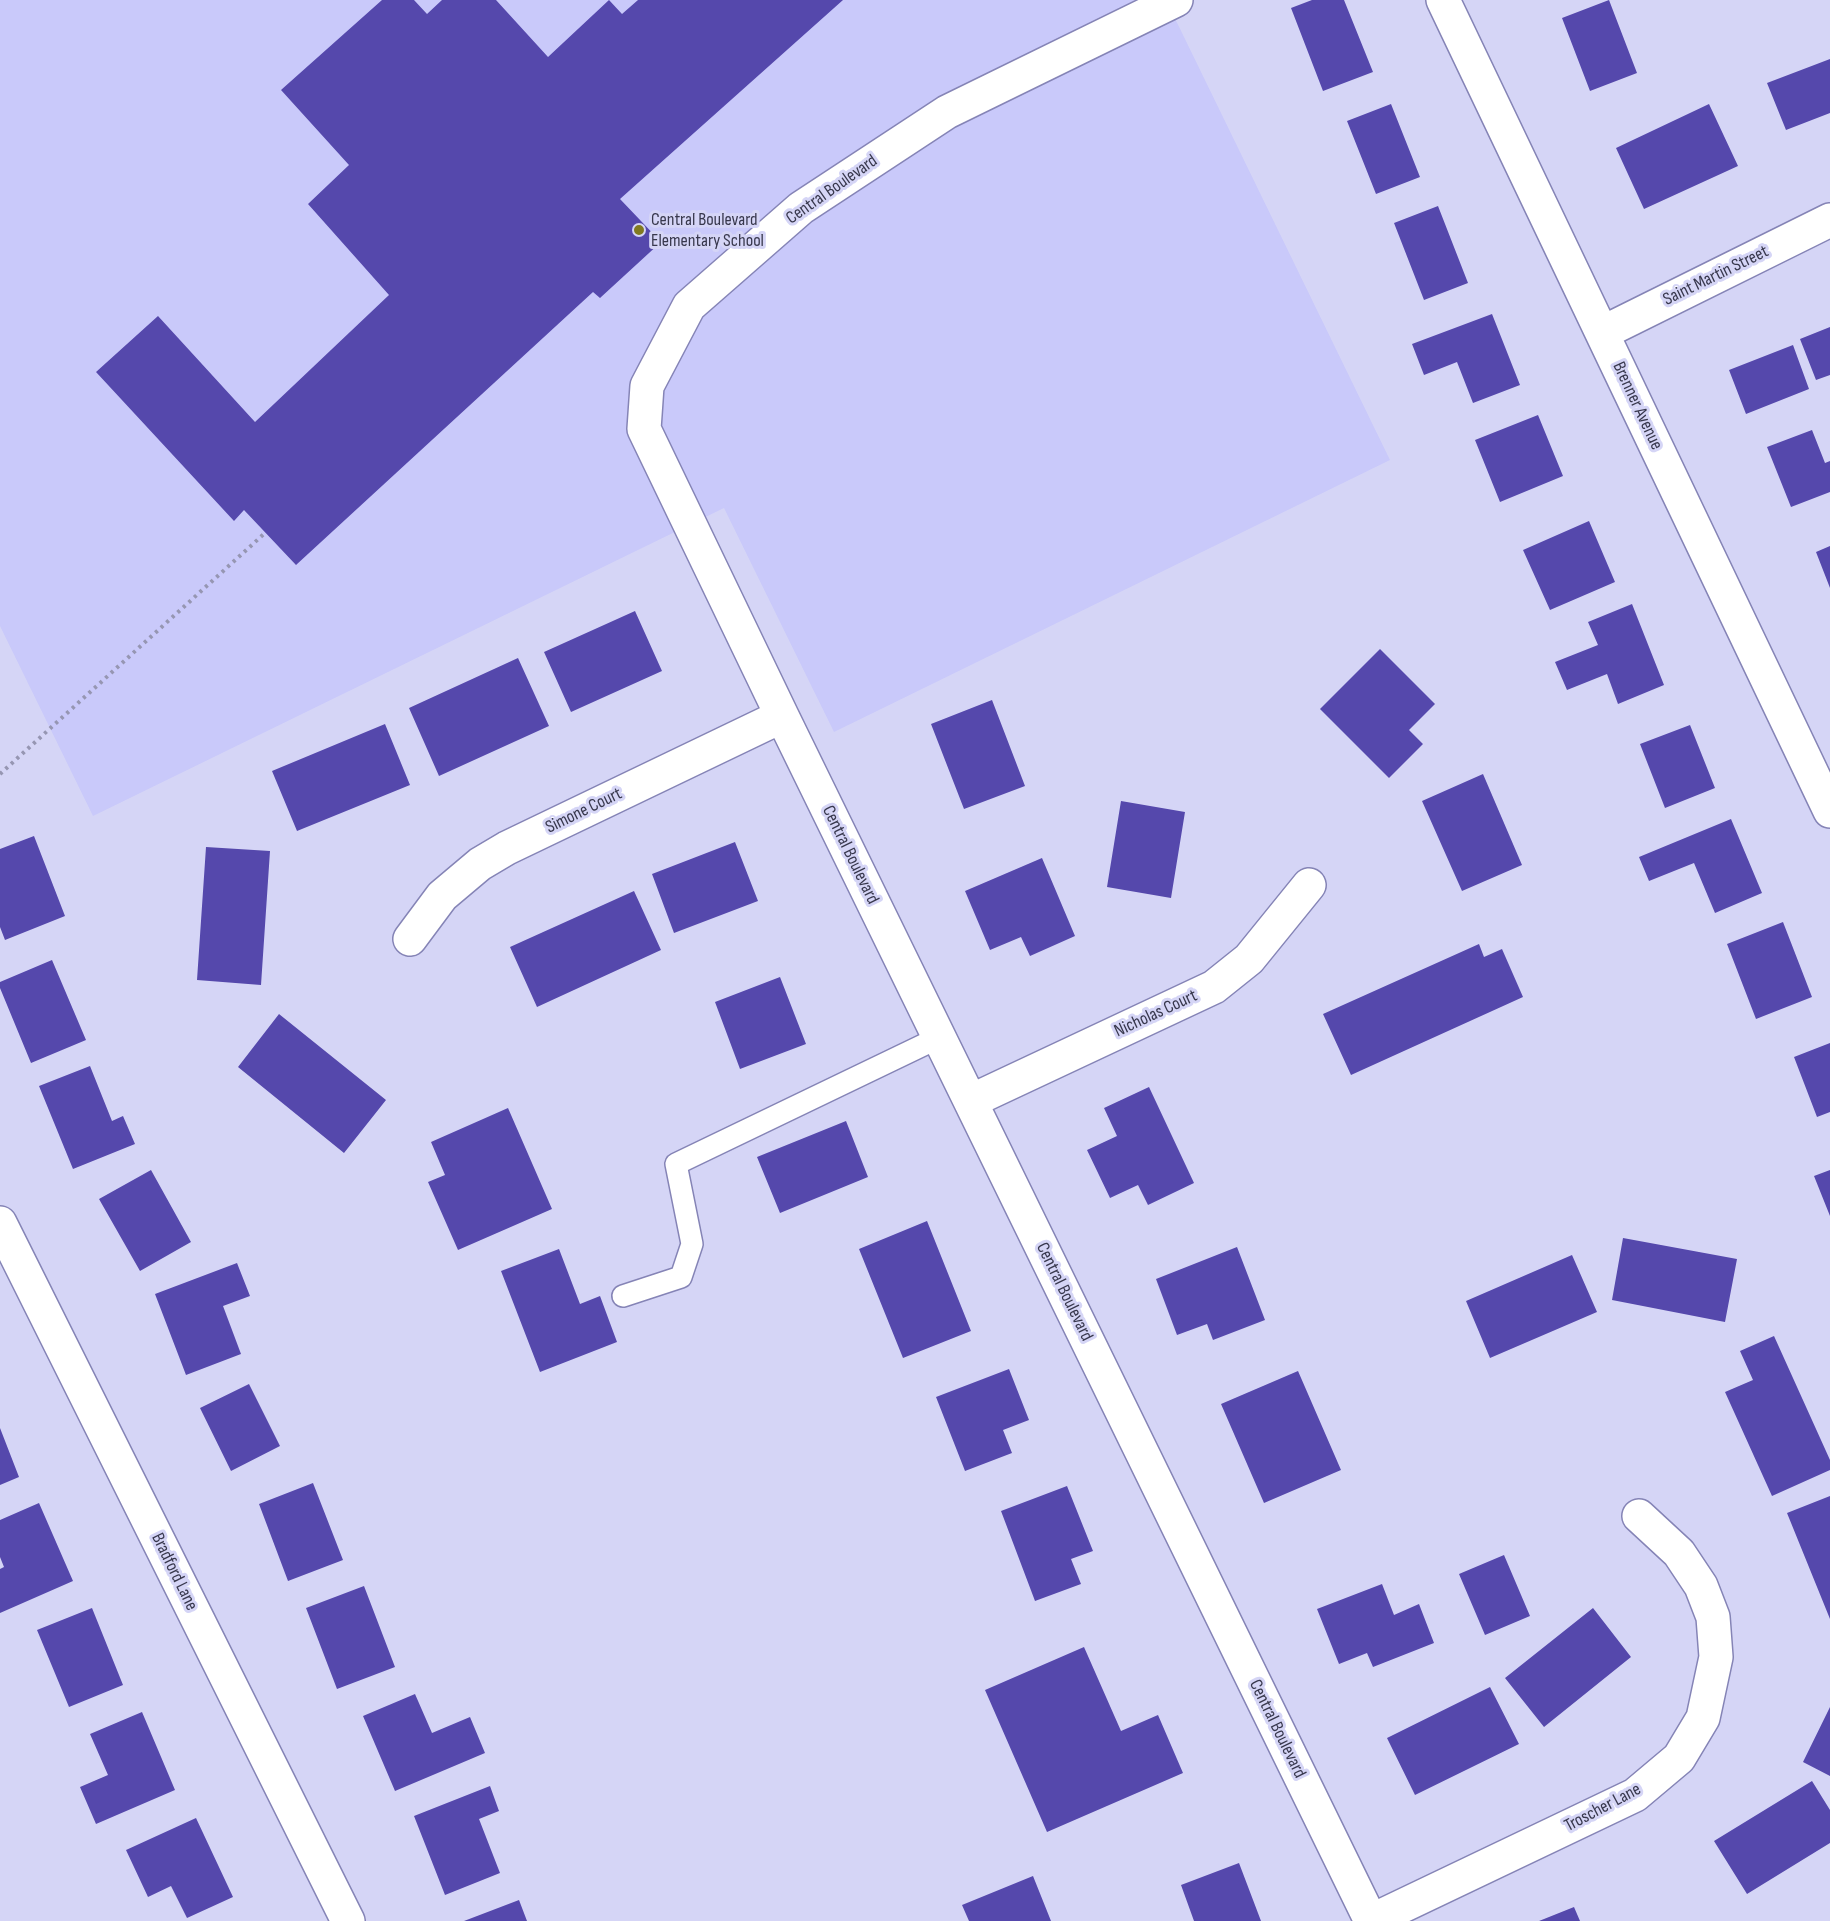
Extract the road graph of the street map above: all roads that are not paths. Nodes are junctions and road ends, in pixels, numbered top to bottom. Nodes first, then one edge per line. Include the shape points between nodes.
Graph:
1 (1176, 0) edge
2 (1443, 0) edge
3 (1830, 220) edge
4 (1602, 333) junction
5 (782, 716) junction
6 (1830, 812) edge
7 (1309, 885) dead end
8 (410, 939) dead end
9 (940, 1037) junction
10 (971, 1101) junction
11 (0, 1223) edge
12 (623, 1296) dead end
13 (1640, 1516) dead end
14 (348, 1921) edge
15 (1371, 1921) edge

1 - 5 street, Central Boulevard via 947,112 801,208 689,306 647,386 644,429
2 - 4 street, Brenner Avenue
3 - 4 street, Saint Martin Street
4 - 6 street, Brenner Avenue
5 - 8 street, Simone Court via 480,864 442,896
5 - 9 street, Central Boulevard
7 - 10 street, Nicholas Court via 1249,959 1214,987
9 - 10 street, Central Boulevard
9 - 12 lane via 676,1164 692,1244 681,1277
10 - 15 street, Central Boulevard
11 - 14 street, Bradford Lane
13 - 15 street, Troscher Lane via 1678,1553 1701,1586 1713,1617 1716,1657 1703,1718 1679,1758 1635,1795

